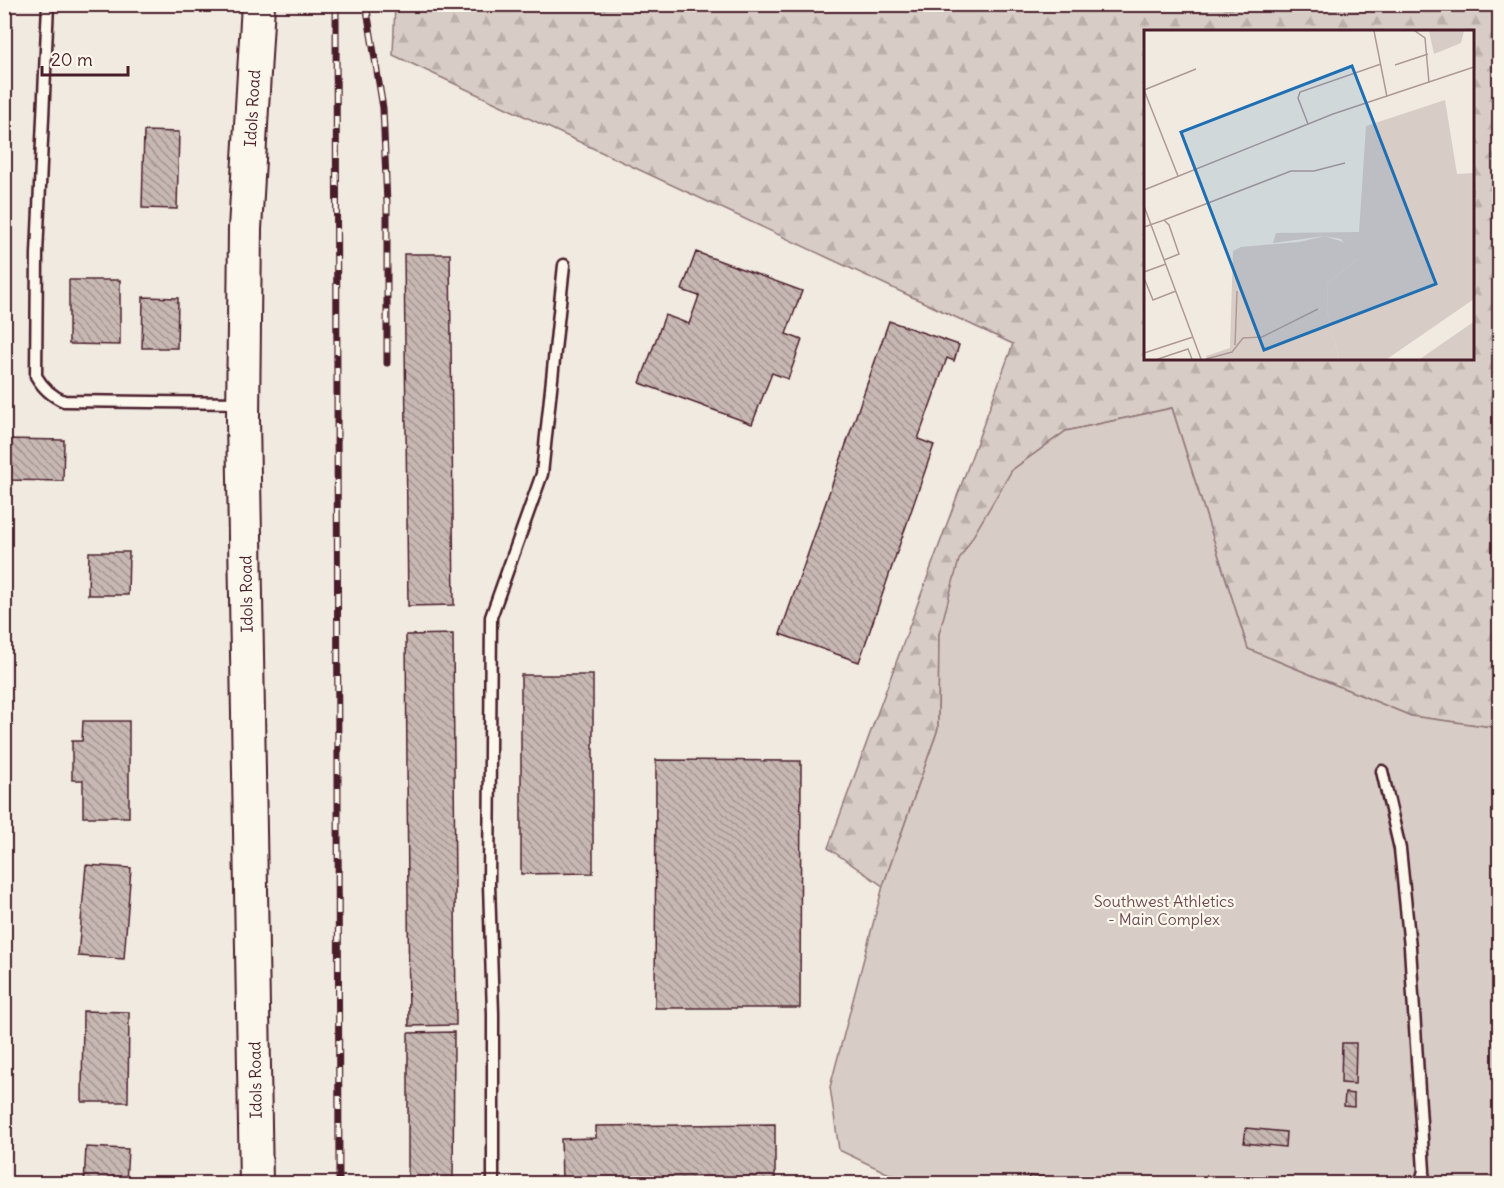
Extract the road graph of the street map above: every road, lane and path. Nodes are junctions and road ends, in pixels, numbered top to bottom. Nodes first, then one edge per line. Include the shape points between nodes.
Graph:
1 (48, 4) edge
2 (258, 4) edge
3 (564, 266) dead end
4 (243, 403) junction
5 (1382, 771) dead end
6 (256, 1184) edge
7 (493, 1184) edge
8 (1420, 1184) edge

1 - 4 lane via 36,376 43,388 64,401
2 - 4 street, Idols Road via 244,229
3 - 7 lane via 542,474 491,617
4 - 6 street, Idols Road
5 - 8 lane via 1400,849 1410,947 1424,1171

